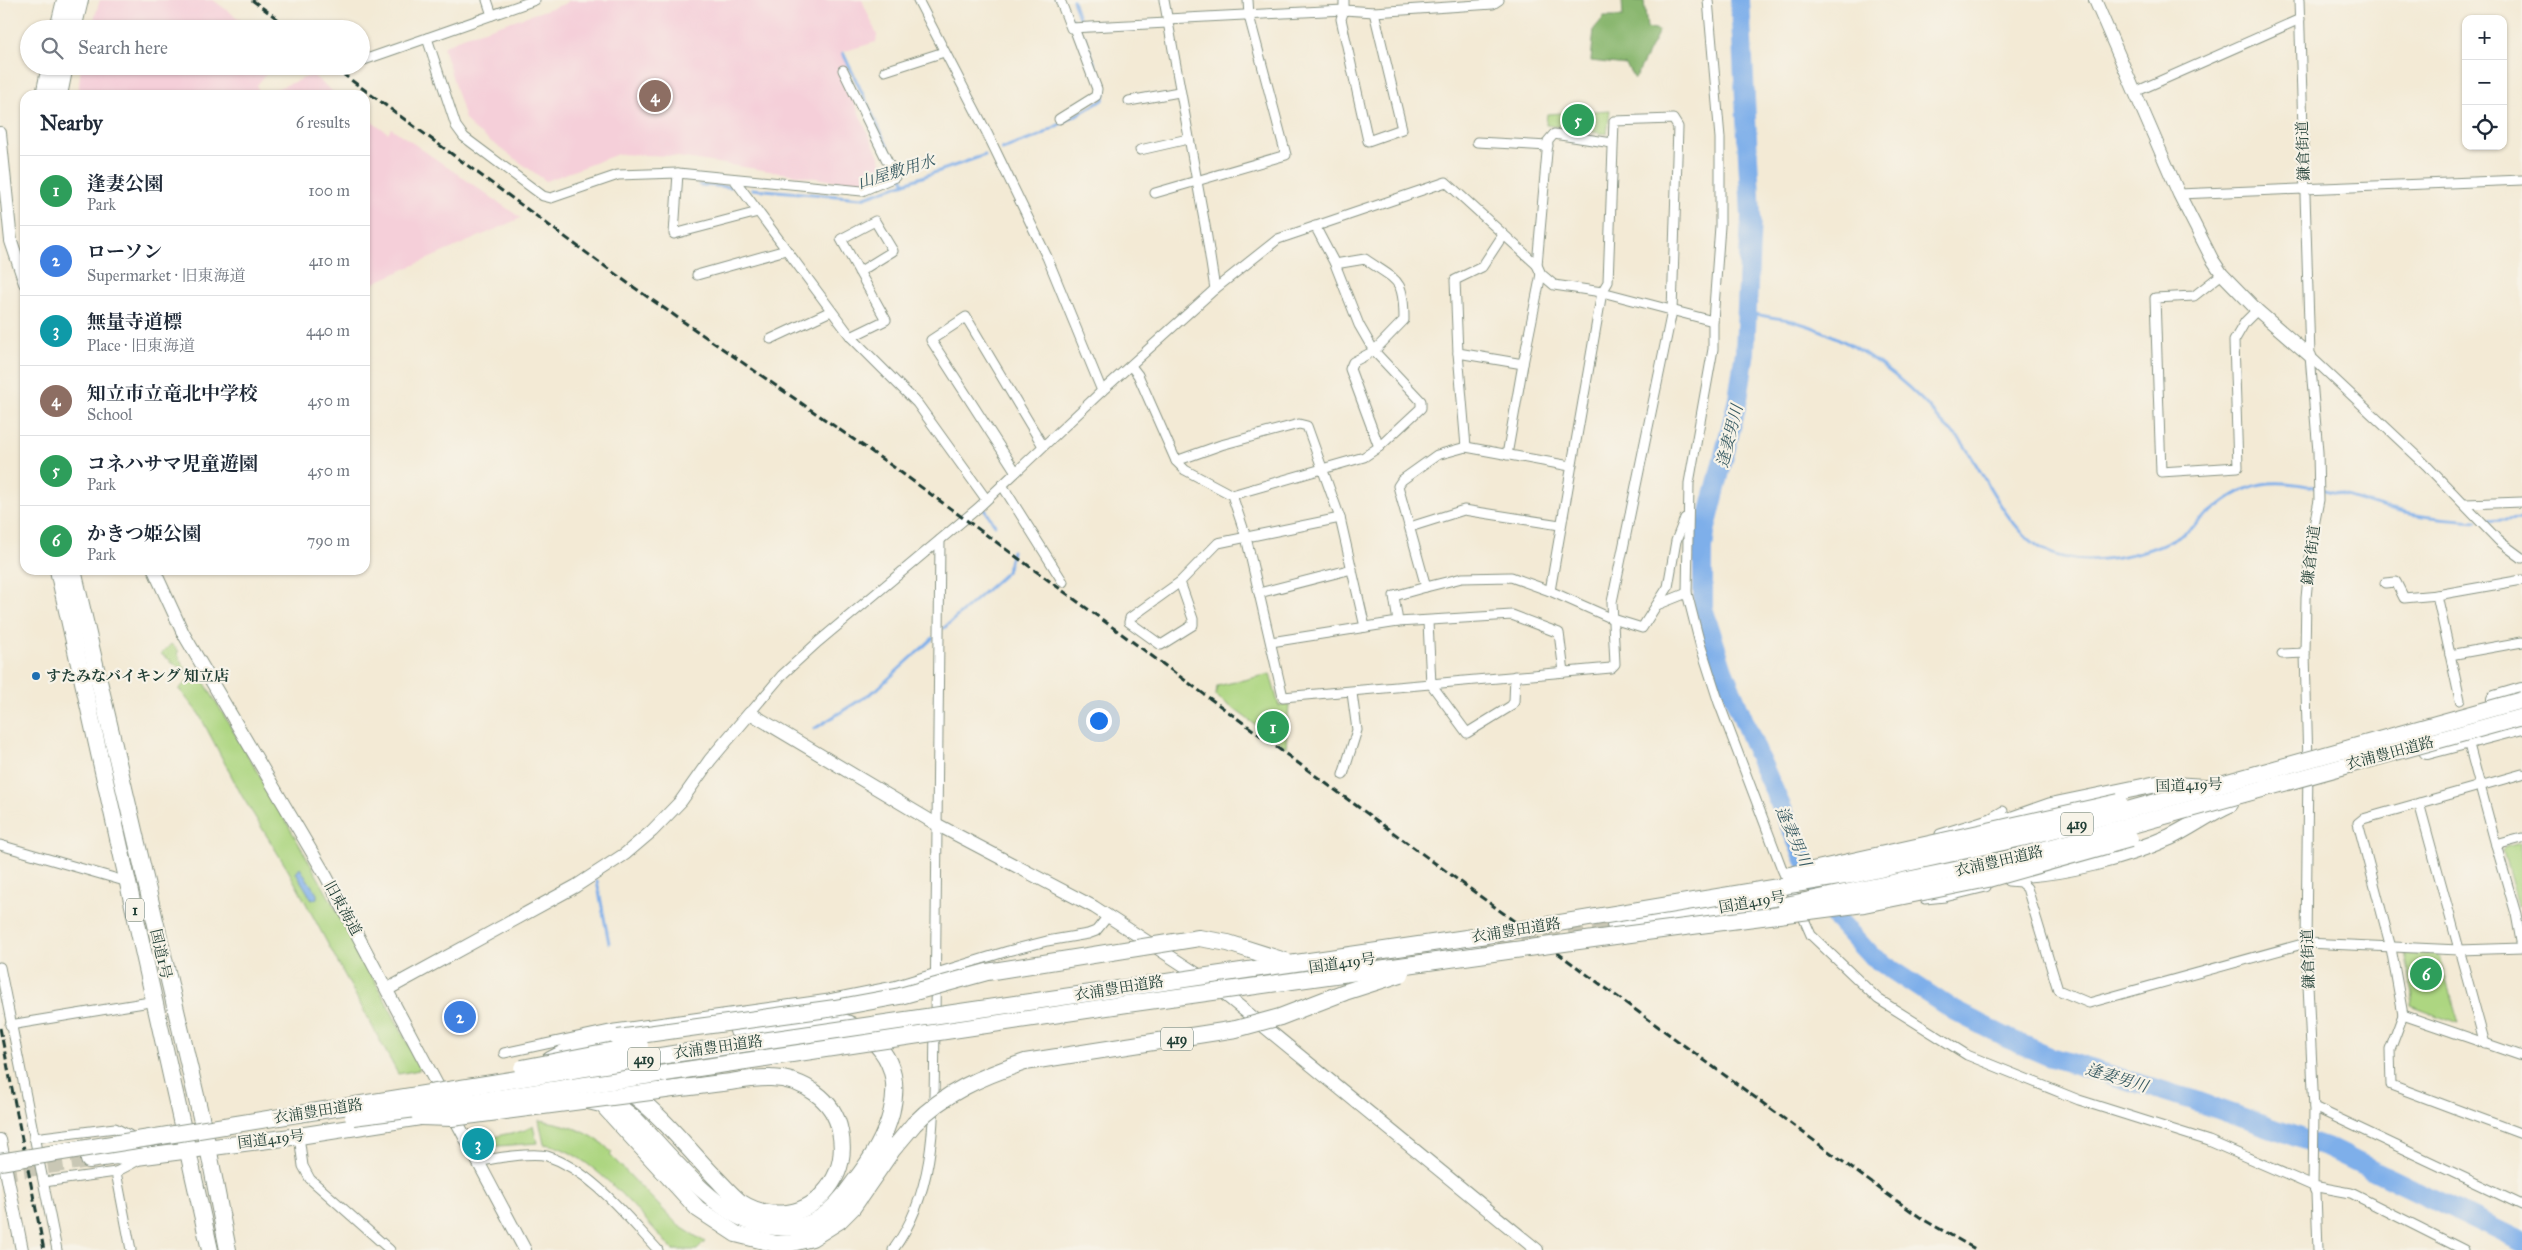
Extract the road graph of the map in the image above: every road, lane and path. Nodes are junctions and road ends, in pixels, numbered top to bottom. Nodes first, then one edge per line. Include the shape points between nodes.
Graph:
1 (65, 0) edge
2 (80, 0) edge
3 (486, 0) edge
4 (535, 0) edge
5 (918, 0) edge
6 (1060, 0) edge
7 (1164, 0) edge
8 (1248, 0) edge
9 (1344, 0) edge
10 (1499, 0) edge
11 (1708, 0) edge
12 (2095, 0) edge
13 (2299, 0) edge
14 (1344, 10) junction
15 (1374, 12) junction
16 (492, 15) junction
17 (1249, 16) junction
18 (2300, 19) junction
19 (60, 20) edge
20 (75, 20) edge
21 (1167, 21) junction
22 (1074, 28) junction
23 (427, 38) junction
24 (944, 52) junction
25 (370, 58) edge
26 (843, 70) dead end
27 (885, 71) dead end
28 (48, 75) edge
29 (63, 75) edge
30 (45, 90) edge
31 (60, 90) edge
32 (1179, 92) junction
33 (2135, 92) junction
34 (1129, 101) dead end
35 (1060, 119) dead end
36 (0, 133) edge
37 (1188, 139) junction
38 (1477, 142) dead end
39 (1612, 143) junction
40 (1548, 146) junction
41 (1140, 150) dead end
42 (1, 163) edge
43 (678, 173) junction
44 (734, 179) junction
45 (2522, 180) edge
46 (1197, 181) junction
47 (2304, 188) junction
48 (1155, 193) dead end
49 (2179, 194) junction
50 (758, 212) junction
51 (1315, 226) junction
52 (1503, 235) junction
53 (786, 250) junction
54 (1335, 264) junction
55 (1537, 265) junction
56 (20, 268) edge
57 (859, 272) junction
58 (1541, 274) junction
59 (2222, 274) junction
60 (697, 275) dead end
61 (1214, 289) junction
62 (1602, 292) junction
63 (2257, 310) junction
64 (831, 311) junction
65 (1672, 311) junction
66 (1713, 321) junction
67 (851, 337) junction
68 (771, 339) dead end
69 (1374, 351) junction
70 (1458, 353) junction
71 (2310, 356) junction
72 (1523, 364) junction
73 (1131, 366) junction
74 (1102, 391) junction
75 (1043, 446) junction
76 (1379, 447) junction
77 (1466, 447) junction
78 (1507, 455) junction
79 (1176, 461) junction
80 (1570, 466) junction
81 (1324, 470) junction
82 (1016, 472) junction
83 (1002, 485) junction
84 (1232, 495) junction
85 (986, 499) junction
86 (2522, 502) edge
87 (2466, 504) junction
88 (1687, 512) junction
89 (1340, 518) junction
90 (1560, 525) junction
91 (1410, 527) junction
92 (1246, 537) junction
93 (940, 540) junction
94 (2522, 558) edge
95 (1352, 569) junction
96 (59, 575) edge
97 (74, 575) edge
98 (156, 575) edge
99 (2522, 580) edge
100 (1063, 582) dead end
101 (1180, 582) junction
102 (2385, 583) dead end
103 (1426, 587) junction
104 (1550, 591) junction
105 (1259, 593) junction
106 (1687, 593) junction
107 (2437, 595) junction
108 (1656, 605) junction
109 (1613, 619) junction
110 (1398, 622) junction
111 (1428, 622) junction
112 (1365, 627) junction
113 (1271, 642) junction
114 (2522, 642) edge
115 (2305, 653) junction
116 (2282, 654) dead end
117 (2450, 655) junction
118 (1564, 672) junction
119 (1515, 676) junction
120 (1431, 684) junction
121 (2522, 691) edge
122 (1352, 692) junction
123 (2460, 700) dead end
124 (2522, 700) edge
125 (750, 713) junction
126 (2522, 718) edge
127 (2522, 726) edge
128 (2468, 741) junction
129 (2308, 771) junction
130 (1343, 774) dead end
131 (2522, 774) edge
132 (2479, 786) junction
133 (2197, 788) junction
134 (2419, 803) junction
135 (2002, 811) dead end
136 (2209, 812) junction
137 (936, 824) junction
138 (2522, 838) edge
139 (0, 845) edge
140 (2496, 845) junction
141 (1912, 858) dead end
142 (1890, 877) junction
143 (128, 882) junction
144 (1920, 882) dead end
145 (1108, 916) junction
146 (1618, 925) junction
147 (2306, 943) junction
148 (1473, 945) tunnel mouth
149 (2522, 947) edge
150 (2391, 948) junction
151 (2459, 950) junction
152 (1446, 960) junction
153 (1289, 963) junction
154 (0, 967) edge
155 (936, 974) junction
156 (1211, 982) junction
157 (388, 989) junction
158 (156, 1001) junction
159 (2403, 1015) junction
160 (10, 1025) junction
161 (2485, 1044) junction
162 (504, 1053) dead end
163 (2522, 1056) edge
164 (523, 1074) junction
165 (439, 1087) junction
166 (600, 1103) junction
167 (2314, 1108) junction
168 (368, 1109) junction
169 (452, 1112) junction
170 (202, 1124) junction
171 (184, 1127) junction
172 (2522, 1134) edge
173 (129, 1135) junction
174 (299, 1136) junction
175 (34, 1138) junction
176 (0, 1142) edge
177 (84, 1142) tunnel mouth
178 (208, 1146) junction
179 (189, 1149) junction
180 (146, 1156) junction
181 (88, 1160) tunnel mouth
182 (0, 1162) edge
183 (478, 1162) junction
184 (0, 1170) edge
185 (116, 1172) junction
186 (44, 1182) junction
187 (2313, 1182) junction
188 (5, 1186) edge
189 (2522, 1205) edge
190 (22, 1250) edge
191 (57, 1250) edge
192 (131, 1250) edge
193 (210, 1250) edge
194 (228, 1250) edge
195 (390, 1250) edge
196 (525, 1250) edge
197 (658, 1250) edge
198 (894, 1250) edge
199 (1537, 1250) edge
200 (2318, 1250) edge
201 (2464, 1250) edge

1 - 19 highway
2 - 20 highway
3 - 16 street
4 - 16 street
5 - 24 street
6 - 22 street via 1071,28
7 - 21 street
8 - 17 street
9 - 14 street
10 - 15 street via 1493,4
11 - 66 street via 1720,138 1720,226
12 - 33 street
13 - 18 street, 鎌倉街道
14 - 15 street
14 - 15 street via 1341,19 1368,141 1402,129
14 - 17 street
16 - 23 street
17 - 21 street
17 - 46 street via 1286,155
18 - 33 street
18 - 47 street, 鎌倉街道
21 - 22 street
21 - 32 street
22 - 35 street via 1097,89 1096,96
23 - 25 street
23 - 43 street via 445,97 464,137 543,196 551,198 618,175
24 - 27 street
24 - 74 street via 1047,257
26 - 44 street via 895,177 862,190
28 - 30 highway
29 - 31 highway
32 - 34 street
32 - 37 street
33 - 49 street
36 - 42 street
37 - 41 street
37 - 46 street
38 - 40 street
39 - 40 street via 1554,134
39 - 62 street via 1608,282
39 - 65 street via 1614,121 1673,119 1678,127
40 - 55 street
42 - 56 street via 11,241
43 - 44 street
43 - 50 street via 674,234
44 - 50 street
45 - 47 street
46 - 48 street
46 - 61 street
47 - 49 street
47 - 71 street, 鎌倉街道
49 - 59 street
50 - 53 street
51 - 52 street via 1446,182
51 - 54 street
51 - 61 street via 1278,239
52 - 55 street
52 - 70 street via 1482,267 1455,280
53 - 60 street
53 - 64 street
54 - 69 street via 1359,325
54 - 69 street via 1364,259 1398,282 1404,294 1404,320
55 - 58 street
57 - 57 street via 841,239 875,221 893,250
57 - 67 street via 886,320
58 - 62 street via 1554,285
58 - 72 street
59 - 63 street
59 - 63 street via 2194,296 2155,298 2160,472 2238,467 2234,340
61 - 73 street
62 - 65 street
62 - 80 street
63 - 71 street
64 - 67 street
64 - 68 street
65 - 66 street
65 - 109 street via 1612,602
66 - 88 street via 1713,349 1689,483
67 - 85 street via 917,403
69 - 76 street via 1354,362 1350,368
69 - 76 street via 1421,401 1421,408
70 - 72 street
70 - 77 street
71 - 87 street
71 - 115 street, 鎌倉街道 via 2318,452 2318,500 2306,598
72 - 78 street
73 - 74 street
73 - 79 street
74 - 75 street
75 - 82 street
75 - 82 street via 966,316 931,340
76 - 81 street via 1364,457
77 - 78 street
77 - 91 street via 1437,455 1402,480 1398,486
78 - 80 street
79 - 81 street via 1220,445 1300,424 1307,426
79 - 84 street via 1185,470
80 - 90 street
81 - 84 street
81 - 89 street
82 - 83 street
83 - 85 street
83 - 100 street
84 - 92 street
85 - 93 street
86 - 87 street
87 - 94 street via 2499,541
88 - 106 street
88 - 108 street via 1676,542 1668,587
89 - 92 street
89 - 95 street
90 - 91 street via 1464,510
90 - 104 street
91 - 103 street
92 - 101 street via 1218,543
92 - 105 street
93 - 125 street via 818,642 782,675
93 - 137 street
95 - 105 street
95 - 112 street
96 - 143 highway, 国道1号 / 1
97 - 170 highway, 国道1号 / 1
98 - 157 street, 旧東海道 via 183,633 326,876
99 - 107 street
101 - 101 street via 1130,618 1129,622 1161,645 1193,625 1194,619
102 - 107 street via 2396,582 2404,598
103 - 104 street via 1462,578 1510,577
103 - 110 street via 1394,596
104 - 109 street
105 - 113 street
106 - 108 street
106 - 187 street via 1719,703 1797,907 1811,935 1844,968 1878,998 1967,1056 2079,1100 2209,1141
107 - 117 street
108 - 109 street via 1642,628
109 - 118 street via 1615,664 1611,668
110 - 111 street
110 - 112 street
111 - 118 street via 1512,615 1559,633
111 - 120 street
112 - 113 street
113 - 122 street via 1283,698
114 - 117 street
115 - 116 street
115 - 129 street, 鎌倉街道
117 - 123 street
118 - 119 street
119 - 120 street
119 - 120 street via 1511,706 1467,733
120 - 122 street
121 - 129 highway, 国道419号 / 419 via 2419,724
122 - 130 street via 1356,730
124 - 146 highway, 衣浦豊田道路 / 419, bridge via 2282,769 2022,838
125 - 137 street
125 - 157 street via 681,801 625,854 576,886
126 - 146 highway, 衣浦豊田道路 / 419, bridge via 2013,858 1890,885
127 - 128 highway, 国道419号 / 419
128 - 129 highway, 国道419号 / 419
128 - 132 street
129 - 133 highway, 国道419号 / 419
129 - 136 highway, 国道419号 / 419
129 - 147 street, 鎌倉街道
131 - 132 street
132 - 134 street
132 - 140 street
133 - 142 highway, 国道419号 / 419 via 2157,784 2051,806 2006,821 1962,846
133 - 146 highway, 衣浦豊田道路 / 419, bridge via 1677,897
134 - 150 street via 2364,819 2358,824
134 - 151 street
135 - 141 street via 1991,818 1907,845
136 - 142 highway, 国道419号 / 419 via 2168,837 2059,871
136 - 146 highway, 衣浦豊田道路 / 419, bridge via 2050,864 1938,891 1827,910
137 - 145 street
137 - 155 street
138 - 140 street
139 - 143 street
140 - 149 street
142 - 146 highway, 国道419号 / 419
143 - 158 highway, 国道1号 / 1
144 - 147 street via 1925,899 1945,898 2010,881 2020,882 2027,888 2058,990 2089,1004
145 - 155 street via 1096,931 1088,934 1008,951
145 - 156 street
146 - 152 highway, 衣浦豊田道路 / 419, bridge
146 - 153 highway, 衣浦豊田道路 / 419, bridge
147 - 150 street
147 - 167 street, 鎌倉街道
148 - 156 highway, 国道419号
149 - 151 street
150 - 151 street
150 - 159 street
151 - 161 street
152 - 166 highway, 衣浦豊田道路 / 419, bridge via 1236,1029 1025,1062 992,1073 942,1099 914,1124 839,1221 812,1238 792,1243 776,1244 736,1234 698,1209
152 - 168 highway, 衣浦豊田道路 / 419, bridge via 468,1102
153 - 164 highway, 衣浦豊田道路 / 419, bridge via 1228,943 1199,938 987,972 900,996 835,1008 583,1043
153 - 168 highway, 衣浦豊田道路 / 419, bridge via 683,1052
154 - 160 street
155 - 162 street via 862,994 615,1029
155 - 198 street via 932,1149 915,1214
156 - 199 street
157 - 165 street, 旧東海道
158 - 160 street
158 - 171 highway, 国道1号 / 1
159 - 161 street
159 - 172 street via 2390,1050 2391,1085
160 - 175 street
161 - 163 street
164 - 165 highway, 衣浦豊田道路 / 419
164 - 168 highway, 衣浦豊田道路 / 419, bridge via 554,1068 589,1074 620,1088 636,1097 729,1192 755,1209 778,1214 799,1210 822,1196 837,1174 842,1158 839,1124 831,1108 814,1090 795,1082 771,1078 658,1091 452,1118
165 - 169 street, 旧東海道
165 - 170 highway, 国道419号 / 419
166 - 168 highway, 419, bridge via 622,1110 635,1119 704,1191 733,1213 750,1222 788,1228 820,1218 843,1197 862,1173 884,1134 894,1108 895,1095 894,1080 882,1050 863,1032 844,1022 828,1019 628,1047 425,1085
166 - 169 highway, 419 via 568,1097 535,1099
167 - 187 street, 鎌倉街道
167 - 189 street
168 - 182 highway, 衣浦豊田道路 / 419, bridge
168 - 184 highway, 衣浦豊田道路 / 419, bridge
169 - 174 highway, 国道419号 / 419
169 - 183 street, 旧東海道
170 - 171 highway, 国道419号 / 419
170 - 178 highway, 国道1号 / 1
171 - 173 highway, 国道419号 / 419
171 - 179 highway, 国道1号 / 1
173 - 175 street via 115,1128
173 - 177 highway, 国道419号 / 419
174 - 178 highway, 国道419号 / 419
174 - 195 street via 303,1166 310,1179
175 - 186 street
176 - 188 street
178 - 179 highway, 国道419号 / 419
178 - 194 highway, 国道1号 / 1
179 - 180 highway, 国道419号 / 419
179 - 193 highway, 国道1号 / 1
180 - 181 highway, 国道419号 / 419
180 - 185 street
183 - 196 street, 旧東海道
183 - 197 street via 493,1157 546,1155 599,1188
185 - 186 street
185 - 192 street
186 - 191 street
187 - 200 street
187 - 201 street via 2351,1193
188 - 190 street

